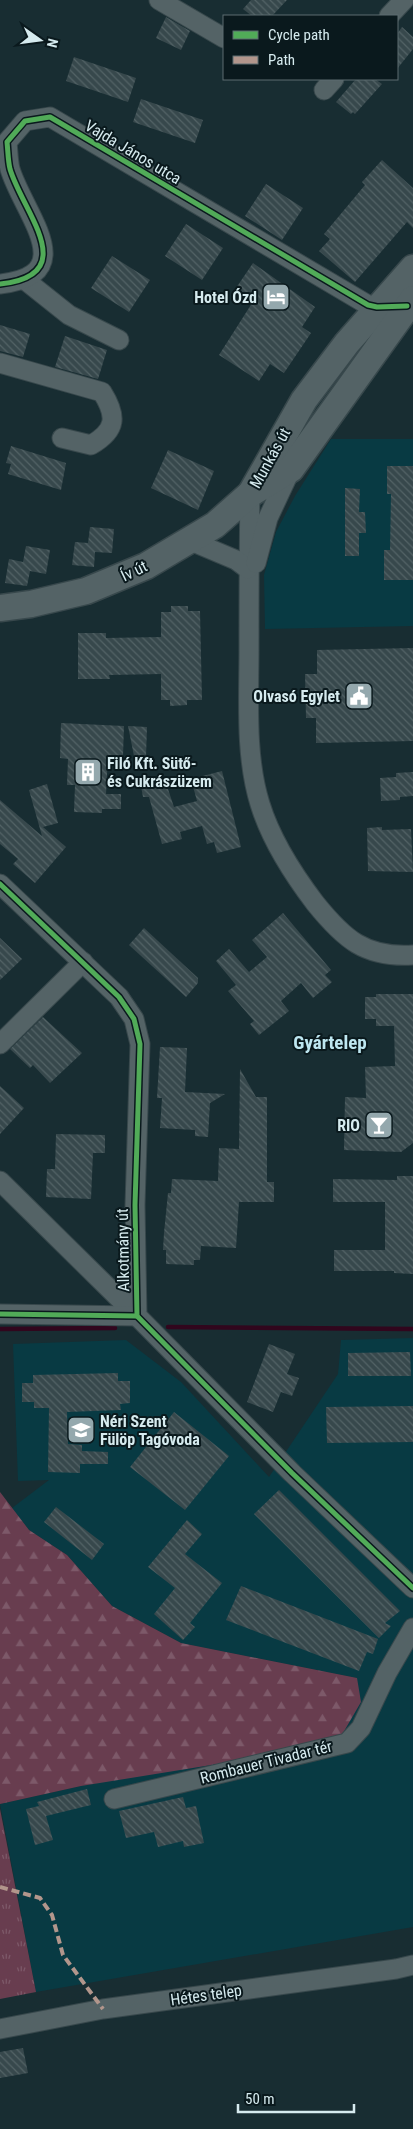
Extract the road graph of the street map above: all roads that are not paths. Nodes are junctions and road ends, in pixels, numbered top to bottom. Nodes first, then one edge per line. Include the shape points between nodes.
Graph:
1 (159, 0) edge
2 (404, 0) edge
3 (391, 15) edge
4 (223, 37) edge
5 (413, 269) edge
6 (25, 280) junction
7 (0, 284) edge
8 (410, 302) edge
9 (377, 307) junction
10 (120, 340) dead end
11 (0, 363) edge
12 (62, 438) dead end
13 (291, 469) junction
14 (250, 494) junction
15 (191, 541) junction
16 (249, 578) junction
17 (0, 608) edge
18 (0, 884) edge
19 (413, 955) edge
20 (83, 962) junction
21 (0, 1044) edge
22 (0, 1181) edge
23 (0, 1314) edge
24 (137, 1316) junction
25 (409, 1582) edge
26 (413, 1628) edge
27 (114, 1799) dead end
28 (413, 1964) edge
29 (0, 2029) edge

1 - 4 street
2 - 3 street
5 - 9 main road, Munkás út
6 - 7 street
6 - 9 street, Vajda János utca via 41,266 45,252 10,169 7,142 25,121 50,117 368,305
6 - 10 street via 69,315
8 - 9 street, Vajda János utca
8 - 13 main road, Munkás út
9 - 14 main road, Munkás út via 304,400
11 - 12 street via 102,392 111,406 112,424 105,437 91,445
13 - 14 main road, Munkás út
13 - 16 street via 268,518
14 - 15 main road, Ív út
14 - 16 street
15 - 16 street via 236,560
15 - 17 main road, Ív út via 107,584 67,596
16 - 19 street via 249,721 253,769 260,804 273,838 302,886 336,929 374,953
18 - 20 street, Alkotmány út
20 - 21 street
20 - 24 street, Alkotmány út via 127,1007 139,1038 135,1205
22 - 24 street
23 - 24 street
24 - 25 street via 292,1473
26 - 27 street, Rombauer Tivadar tér via 361,1728 347,1743
28 - 29 street, Hétes telep via 396,1969 103,2009

